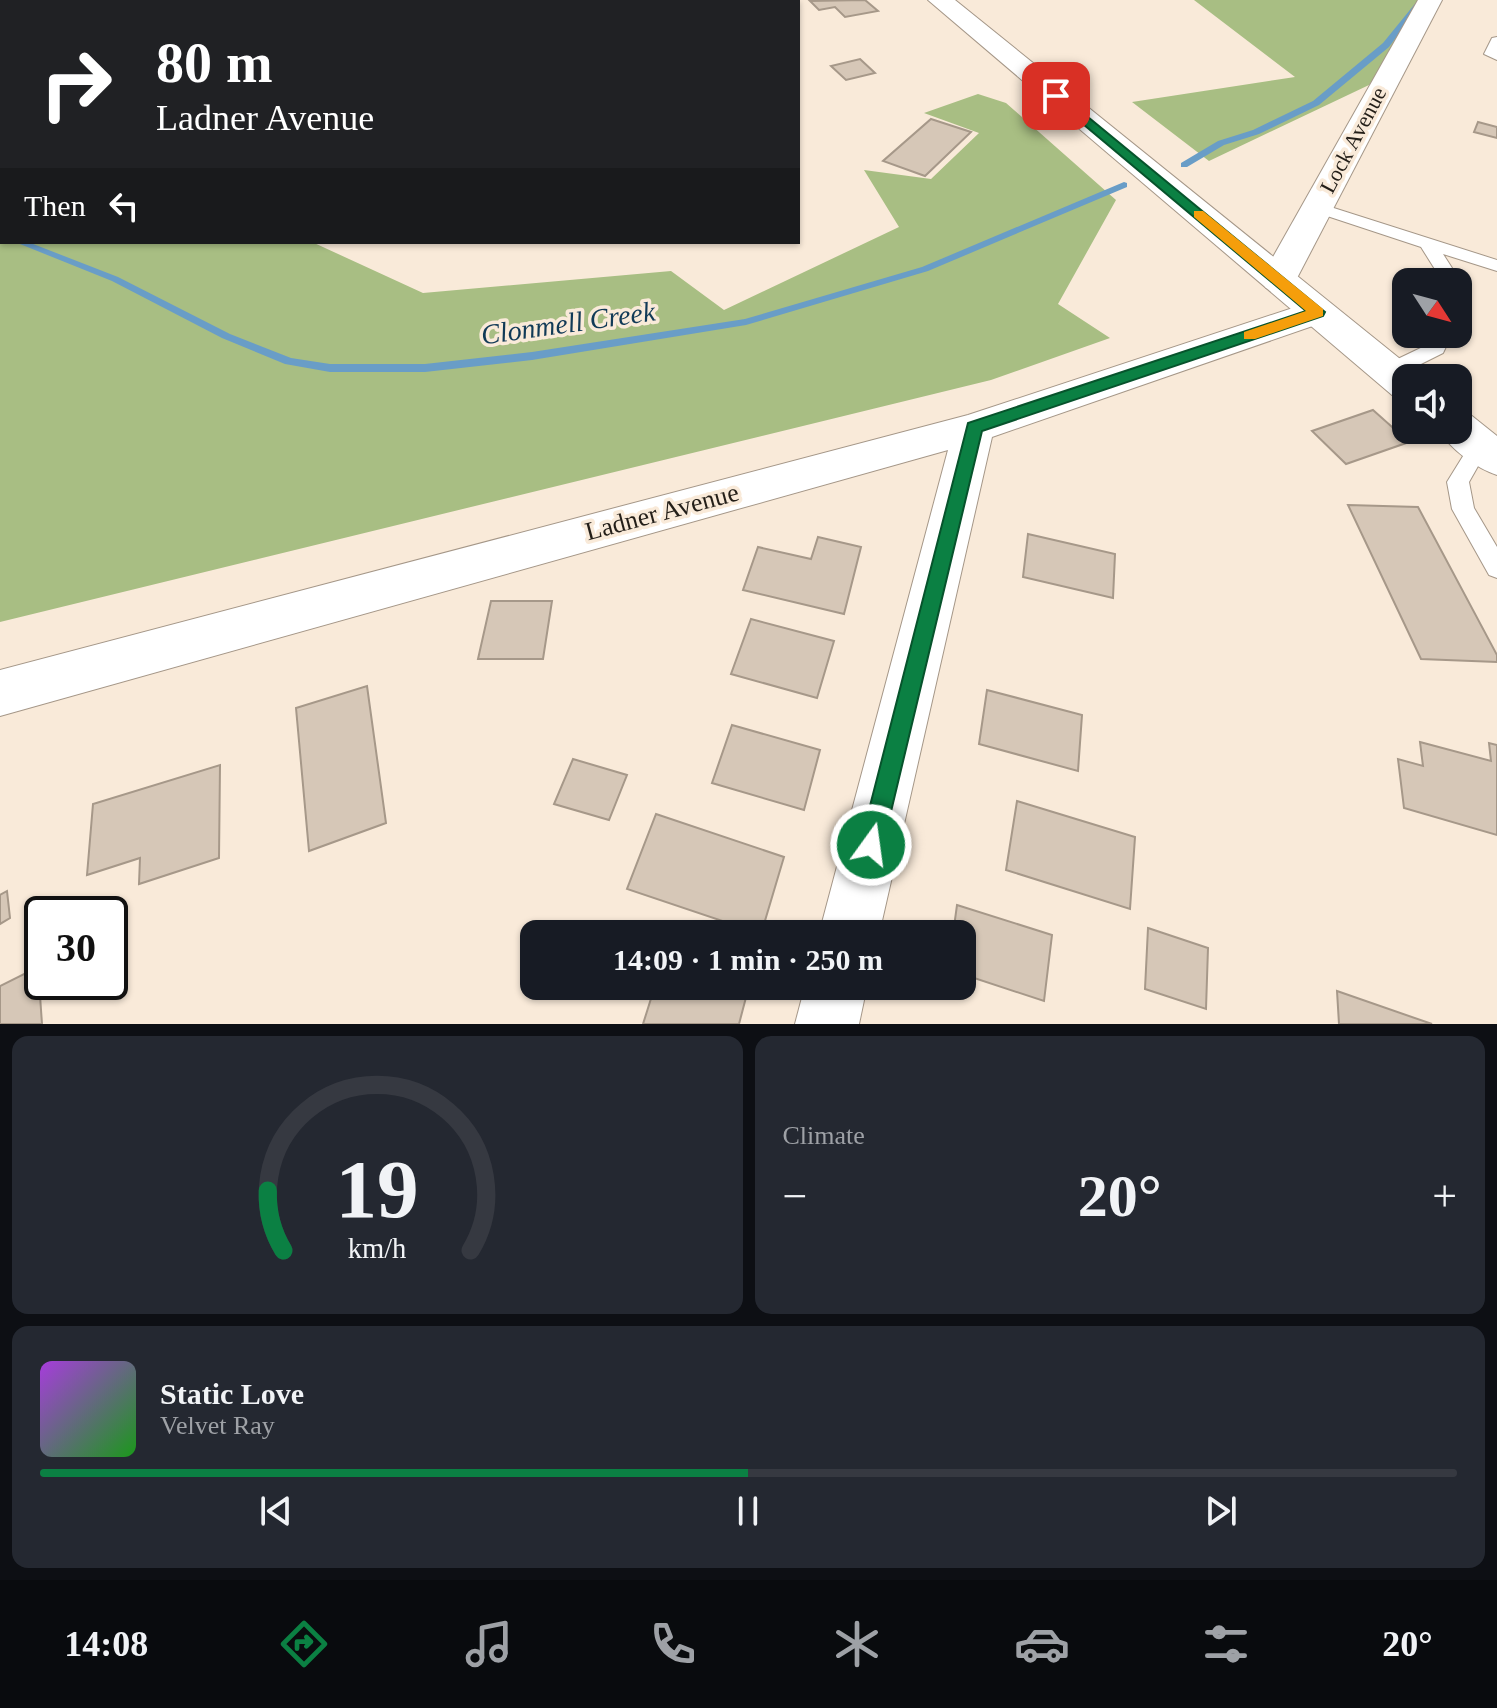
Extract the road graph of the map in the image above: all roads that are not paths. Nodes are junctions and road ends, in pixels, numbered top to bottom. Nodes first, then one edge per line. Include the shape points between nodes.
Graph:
1 (940, 0) edge
2 (1430, 0) edge
3 (1497, 41) edge
4 (1497, 56) edge
5 (1318, 208) junction
6 (1427, 243) junction
7 (1497, 266) edge
8 (1443, 268) edge
9 (1278, 280) junction
10 (1317, 312) junction
11 (1436, 348) edge
12 (1416, 364) edge
13 (1392, 373) edge
14 (974, 428) junction
15 (1478, 444) edge
16 (1497, 568) edge
17 (0, 693) edge
18 (852, 920) edge
19 (833, 1000) edge
20 (827, 1024) edge

1 - 9 street
2 - 5 street, Lock Avenue
3 - 4 lane via 1491,54
5 - 6 lane
5 - 9 street, Lock Avenue
6 - 7 lane
6 - 8 lane
9 - 10 street
10 - 13 street
10 - 14 street, Ladner Avenue
11 - 12 lane
14 - 17 street, Ladner Avenue
14 - 18 street
15 - 16 lane via 1458,482 1463,509
19 - 20 street

